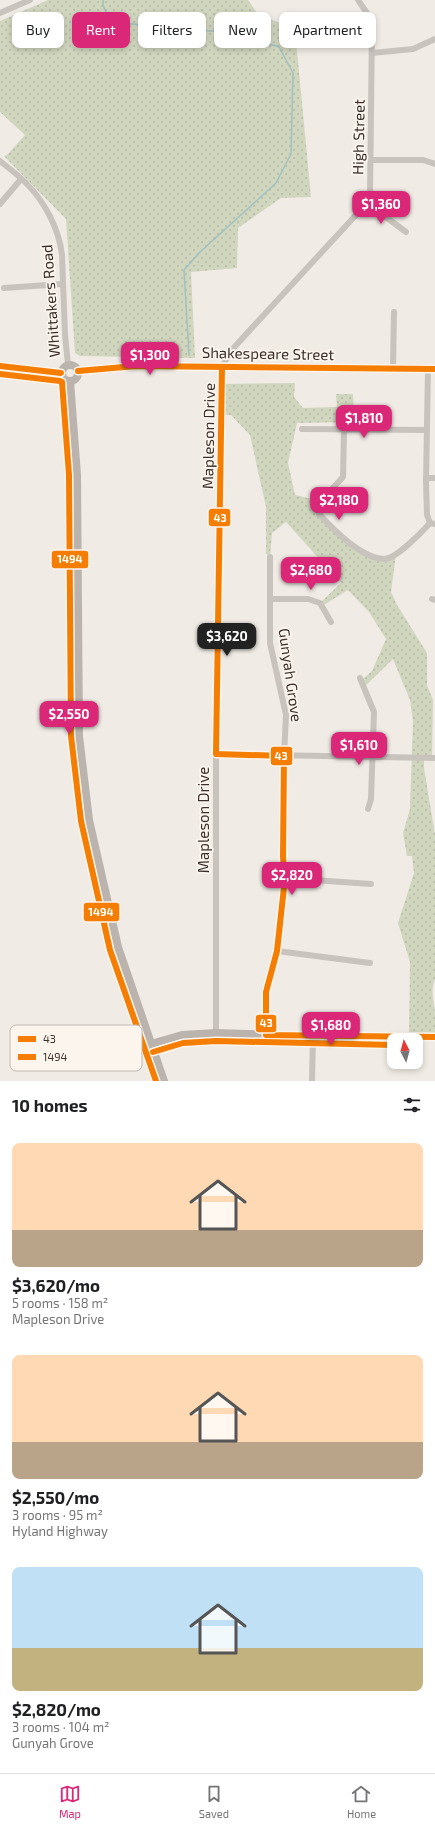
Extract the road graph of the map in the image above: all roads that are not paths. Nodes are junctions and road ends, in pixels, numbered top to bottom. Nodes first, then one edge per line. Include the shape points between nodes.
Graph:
1 (30, 0) edge
2 (358, 0) edge
3 (0, 13) edge
4 (435, 39) edge
5 (372, 53) junction
6 (371, 160) junction
7 (0, 161) edge
8 (435, 164) edge
9 (21, 179) junction
10 (367, 203) junction
11 (0, 204) edge
12 (406, 232) dead end
13 (62, 284) junction
14 (4, 288) dead end
15 (394, 312) dead end
16 (68, 364) junction
17 (0, 366) edge
18 (222, 367) junction
19 (393, 368) junction
20 (431, 369) edge
21 (78, 371) junction
22 (61, 373) junction
23 (70, 381) junction
24 (302, 430) dead end
25 (344, 430) junction
26 (427, 430) junction
27 (426, 478) junction
28 (435, 478) edge
29 (432, 524) edge
30 (270, 557) dead end
31 (271, 599) junction
32 (331, 622) dead end
33 (360, 678) dead end
34 (216, 754) junction
35 (284, 756) junction
36 (374, 757) junction
37 (435, 758) edge
38 (368, 809) dead end
39 (285, 878) junction
40 (371, 884) dead end
41 (277, 951) junction
42 (370, 963) dead end
43 (216, 1033) junction
44 (266, 1035) junction
45 (313, 1036) junction
46 (435, 1037) edge
47 (151, 1044) junction
48 (164, 1081) edge
49 (312, 1081) edge

1 - 3 street
2 - 5 street, High Street via 372,25
4 - 5 street via 413,49
5 - 6 street, High Street
6 - 8 street via 423,160
6 - 10 street, High Street via 370,197
7 - 9 street, Whittakers Road
9 - 11 street
9 - 13 street, Whittakers Road via 43,205 56,229 61,243
10 - 12 street
10 - 18 street via 238,342
13 - 14 street
13 - 16 street, Whittakers Road
15 - 19 street
16 - 21 main road via 73,365
16 - 22 main road
17 - 22 main road
18 - 19 main road, Shakespeare Street
18 - 21 main road, Shakespeare Street via 136,366
18 - 34 street, Mapleson Drive
19 - 20 main road, Shakespeare Street
20 - 26 street
21 - 23 main road via 76,378
22 - 23 main road via 64,379
23 - 47 main road via 77,476 79,736 89,820 118,947
24 - 25 street
25 - 26 street
25 - 29 street via 343,477 321,501 319,514 331,527 355,547 385,559 394,555
26 - 27 street
27 - 28 street
27 - 29 street via 427,515
30 - 31 street, Gunyah Grove
31 - 32 street via 308,599 320,603
31 - 35 street, Gunyah Grove via 270,643 286,715
33 - 36 street via 374,712
34 - 35 street
34 - 43 street, Mapleson Drive
35 - 36 street
35 - 39 street, Gunyah Grove
36 - 37 street
36 - 38 street via 372,799
39 - 40 street
39 - 41 street, Gunyah Grove
41 - 42 street
41 - 44 street, Gunyah Grove via 266,992
43 - 44 main road
43 - 47 main road via 182,1035
44 - 45 main road
45 - 46 main road
45 - 49 street
47 - 48 main road

